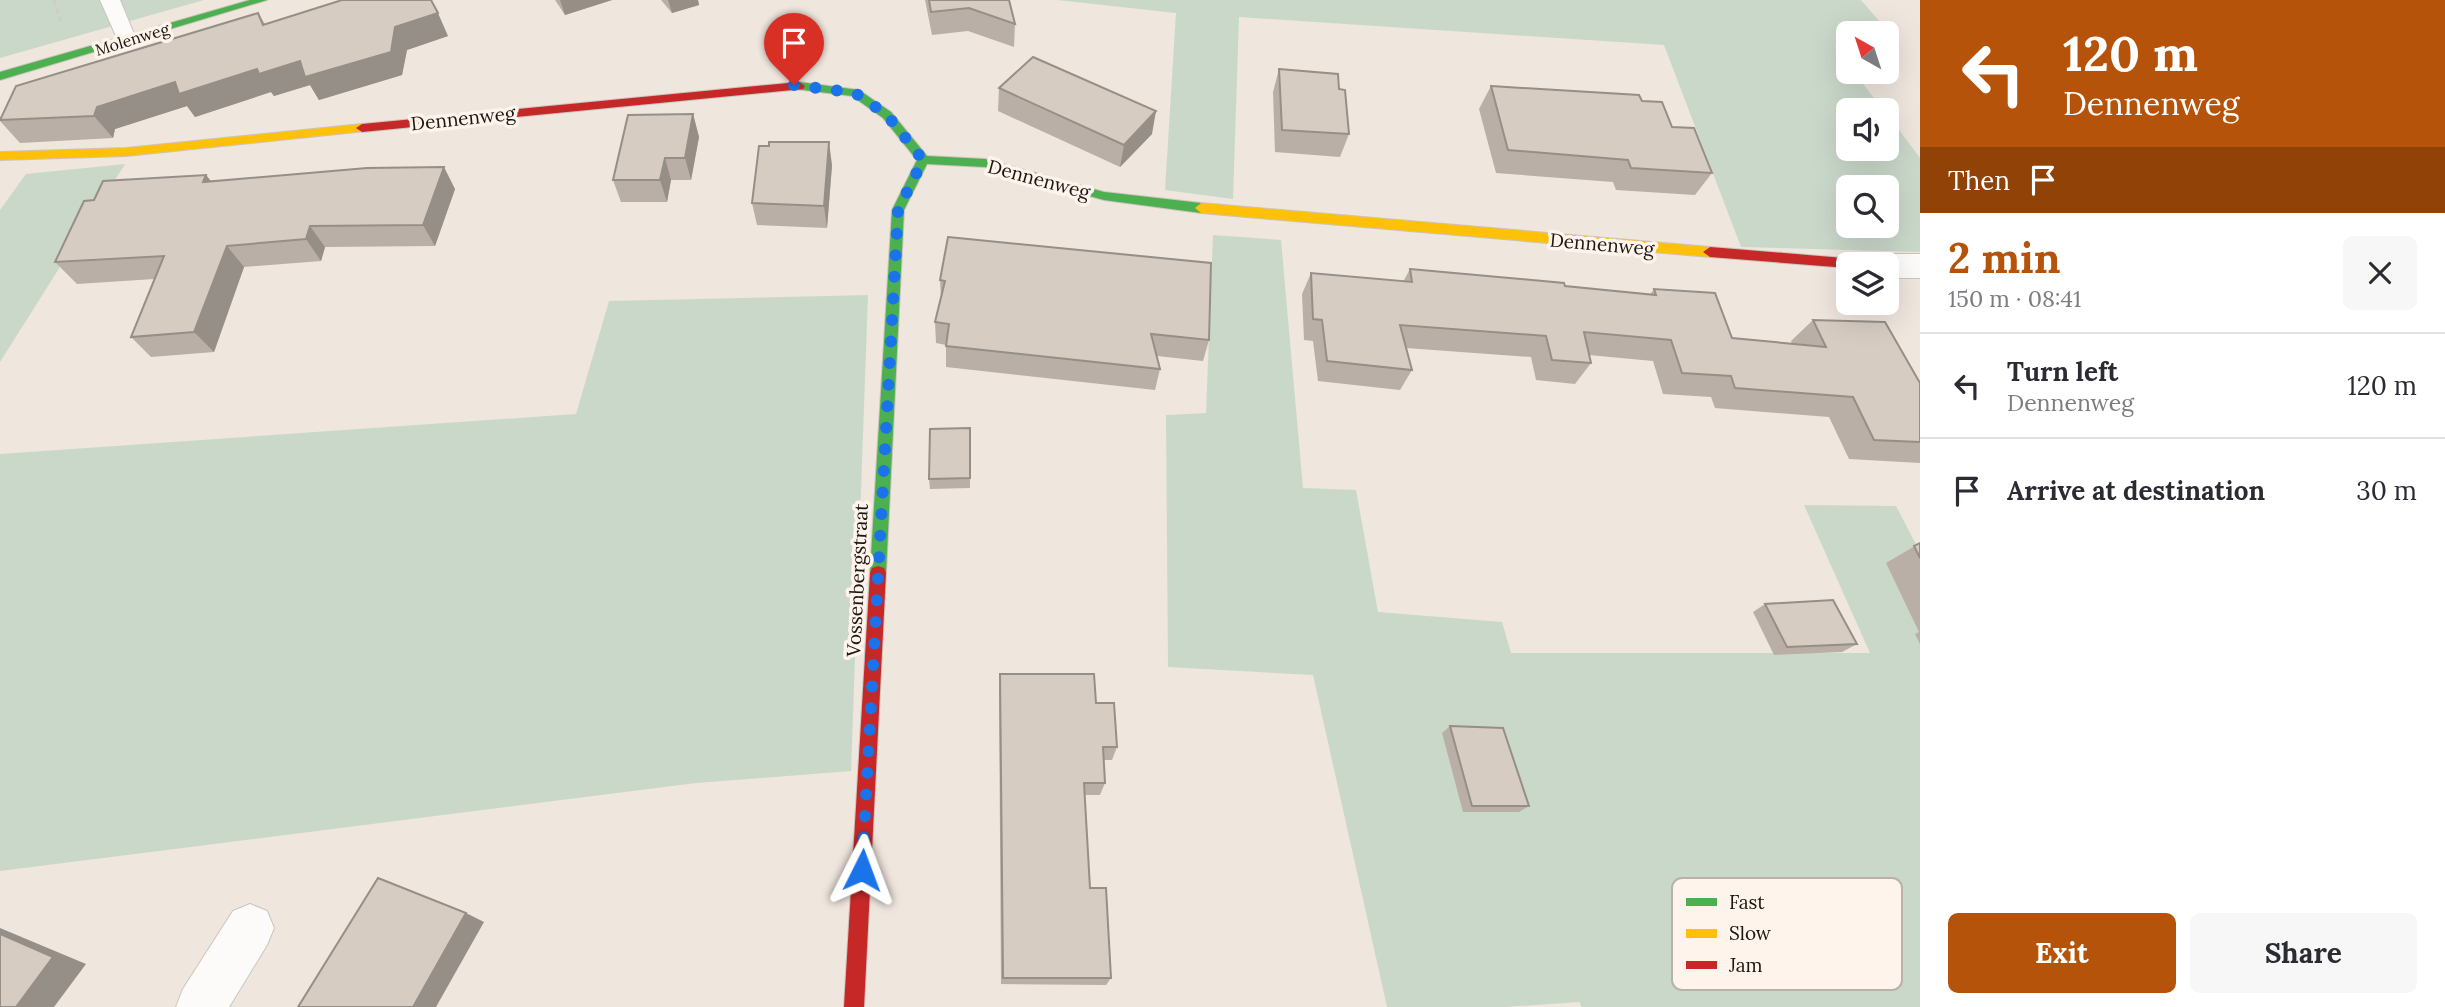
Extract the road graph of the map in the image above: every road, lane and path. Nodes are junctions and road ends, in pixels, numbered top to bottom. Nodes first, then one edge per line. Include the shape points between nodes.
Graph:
1 (110, 0) edge
2 (262, 0) edge
3 (127, 41) junction
4 (0, 76) edge
5 (0, 156) edge
6 (923, 160) junction
7 (1836, 262) edge
8 (1920, 266) edge
9 (1899, 267) edge
10 (250, 928) dead end
11 (201, 1007) edge
12 (854, 1007) edge

1 - 3 lane
2 - 3 street, Molenweg
3 - 4 street, Molenweg
5 - 6 street, Dennenweg via 126,152 794,85 855,93 887,115
6 - 7 street, Dennenweg via 985,163 1104,196 1254,214
6 - 12 street, Vossenbergstraat via 898,210
8 - 9 street
10 - 11 street

